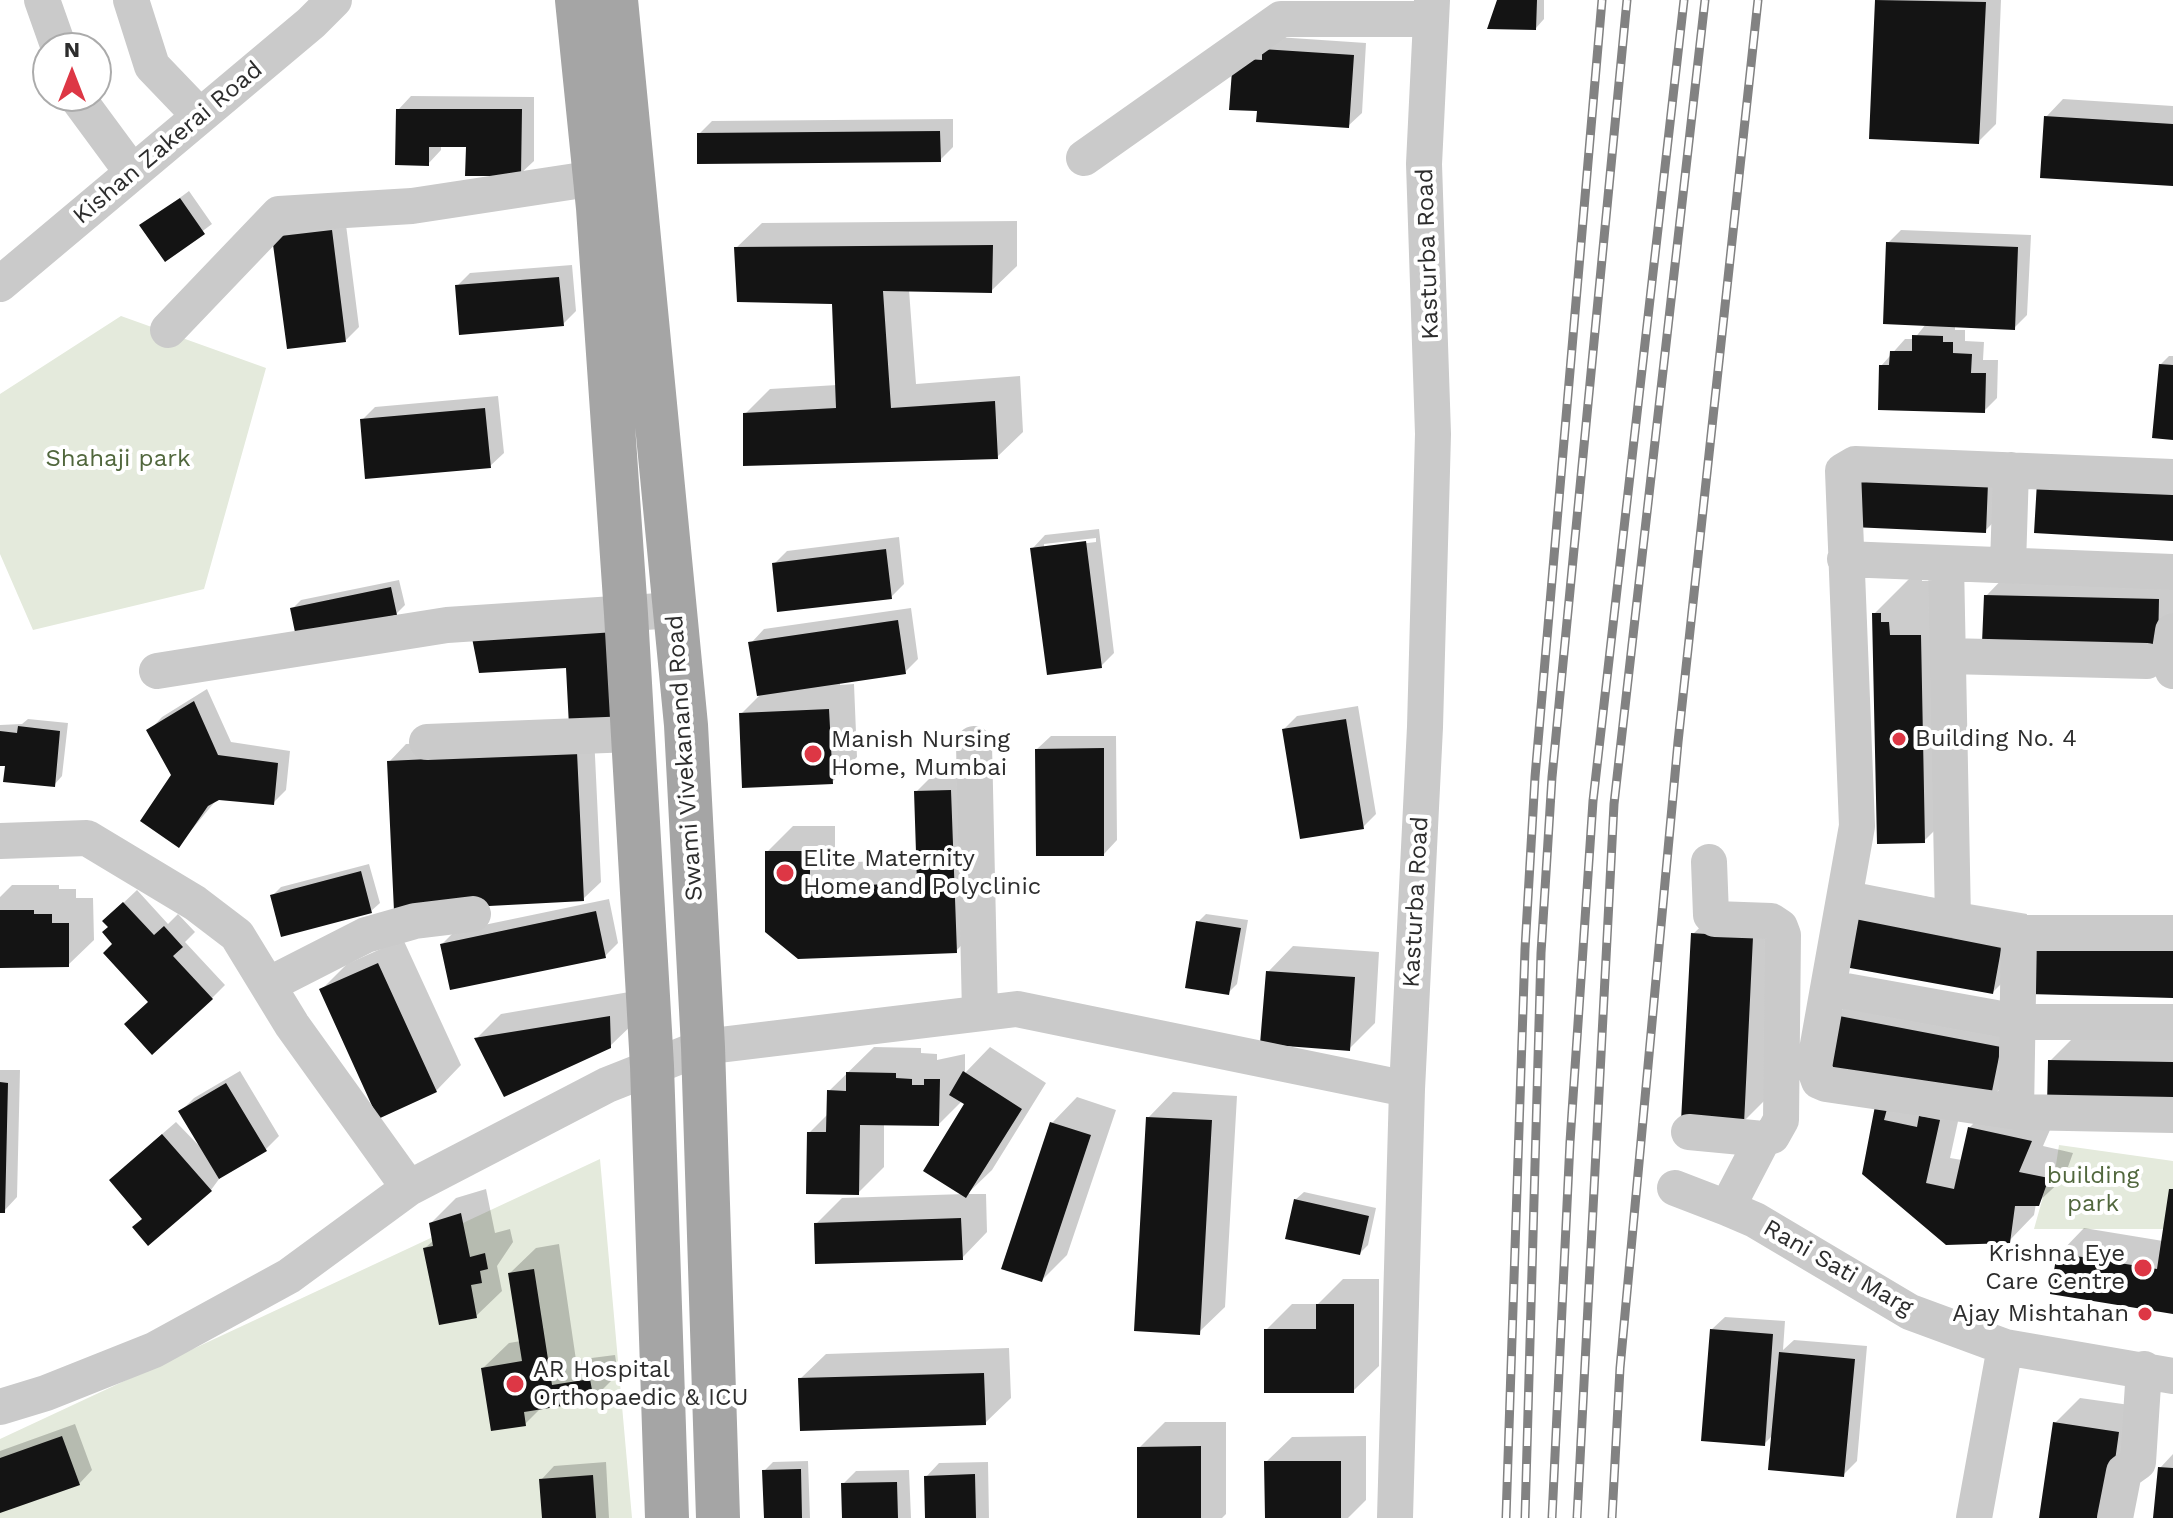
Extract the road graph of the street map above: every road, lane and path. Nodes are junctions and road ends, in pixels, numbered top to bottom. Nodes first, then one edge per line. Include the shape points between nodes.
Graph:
1 (42, 0) edge
2 (131, 0) edge
3 (334, 0) edge
4 (577, 0) edge
5 (616, 0) edge
6 (1431, 9) edge
7 (53, 32) edge
8 (192, 107) junction
9 (88, 112) edge
10 (1084, 158) dead end
11 (127, 164) junction
12 (613, 174) junction
13 (0, 284) edge
14 (168, 330) dead end
15 (2011, 470) junction
16 (2173, 477) edge
17 (1845, 559) junction
18 (1946, 563) junction
19 (2008, 565) junction
20 (2173, 572) edge
21 (675, 610) junction
22 (626, 614) junction
23 (2173, 631) edge
24 (1948, 656) junction
25 (2160, 666) edge
26 (157, 671) dead end
27 (632, 734) junction
28 (427, 742) dead end
29 (974, 744) dead end
30 (0, 841) edge
31 (1709, 862) dead end
32 (1847, 899) junction
33 (473, 914) dead end
34 (1953, 920) junction
35 (2019, 933) junction
36 (2173, 933) edge
37 (268, 985) junction
38 (1829, 988) junction
39 (980, 1013) junction
40 (2018, 1022) junction
41 (2173, 1022) edge
42 (703, 1047) junction
43 (652, 1066) junction
44 (1407, 1089) junction
45 (2016, 1112) junction
46 (2173, 1115) edge
47 (1689, 1132) dead end
48 (1763, 1139) junction
49 (409, 1188) junction
50 (1675, 1188) dead end
51 (1727, 1208) junction
52 (2005, 1347) junction
53 (2158, 1372) edge
54 (0, 1407) edge
55 (667, 1518) edge
56 (718, 1518) edge
57 (1395, 1518) edge
58 (1974, 1518) edge
59 (2115, 1518) edge

1 - 7 street
2 - 8 street via 152,66
3 - 8 street, Kishan Zakerai Road
4 - 12 main road, Swami Vivekanand Road
5 - 12 main road, Swami Vivekanand Road
6 - 10 street via 1281,19
6 - 44 street, Kasturba Road via 1424,164 1433,434
8 - 11 street, Kishan Zakerai Road
9 - 11 street
11 - 13 street, Kishan Zakerai Road
12 - 14 street via 412,206 279,214
12 - 21 main road, Swami Vivekanand Road
12 - 22 main road, Swami Vivekanand Road
15 - 16 street
15 - 17 street via 1848,465 1841,481
15 - 19 street
17 - 18 street
17 - 32 street via 1857,826
18 - 19 street
18 - 24 street
19 - 20 street
21 - 22 street
21 - 42 main road, Swami Vivekanand Road
22 - 26 street via 447,625
22 - 27 main road, Swami Vivekanand Road
23 - 25 street
24 - 25 street
24 - 34 street
27 - 28 street
27 - 43 main road, Swami Vivekanand Road
29 - 39 street
30 - 37 street via 87,838 195,903 237,935
31 - 48 street via 1715,919 1771,921 1783,935 1781,1120 1772,1136
32 - 34 street
32 - 38 street
33 - 37 street via 415,921 366,935
34 - 35 street
35 - 36 street
35 - 40 street
37 - 49 street
38 - 40 street
38 - 45 street via 1814,1067 1819,1081
39 - 42 street
39 - 44 street via 1017,1009
40 - 41 street
40 - 45 street
42 - 43 street
42 - 56 main road, Swami Vivekanand Road
43 - 49 street
43 - 55 main road, Swami Vivekanand Road
44 - 57 street, Kasturba Road
45 - 46 street
47 - 48 street
48 - 51 street
49 - 54 street via 289,1276 154,1350
50 - 51 street, Rani Sati Marg
51 - 52 street, Rani Sati Marg via 1910,1312
52 - 53 street, Rani Sati Marg
52 - 58 street
53 - 59 street via 2138,1462 2124,1472

